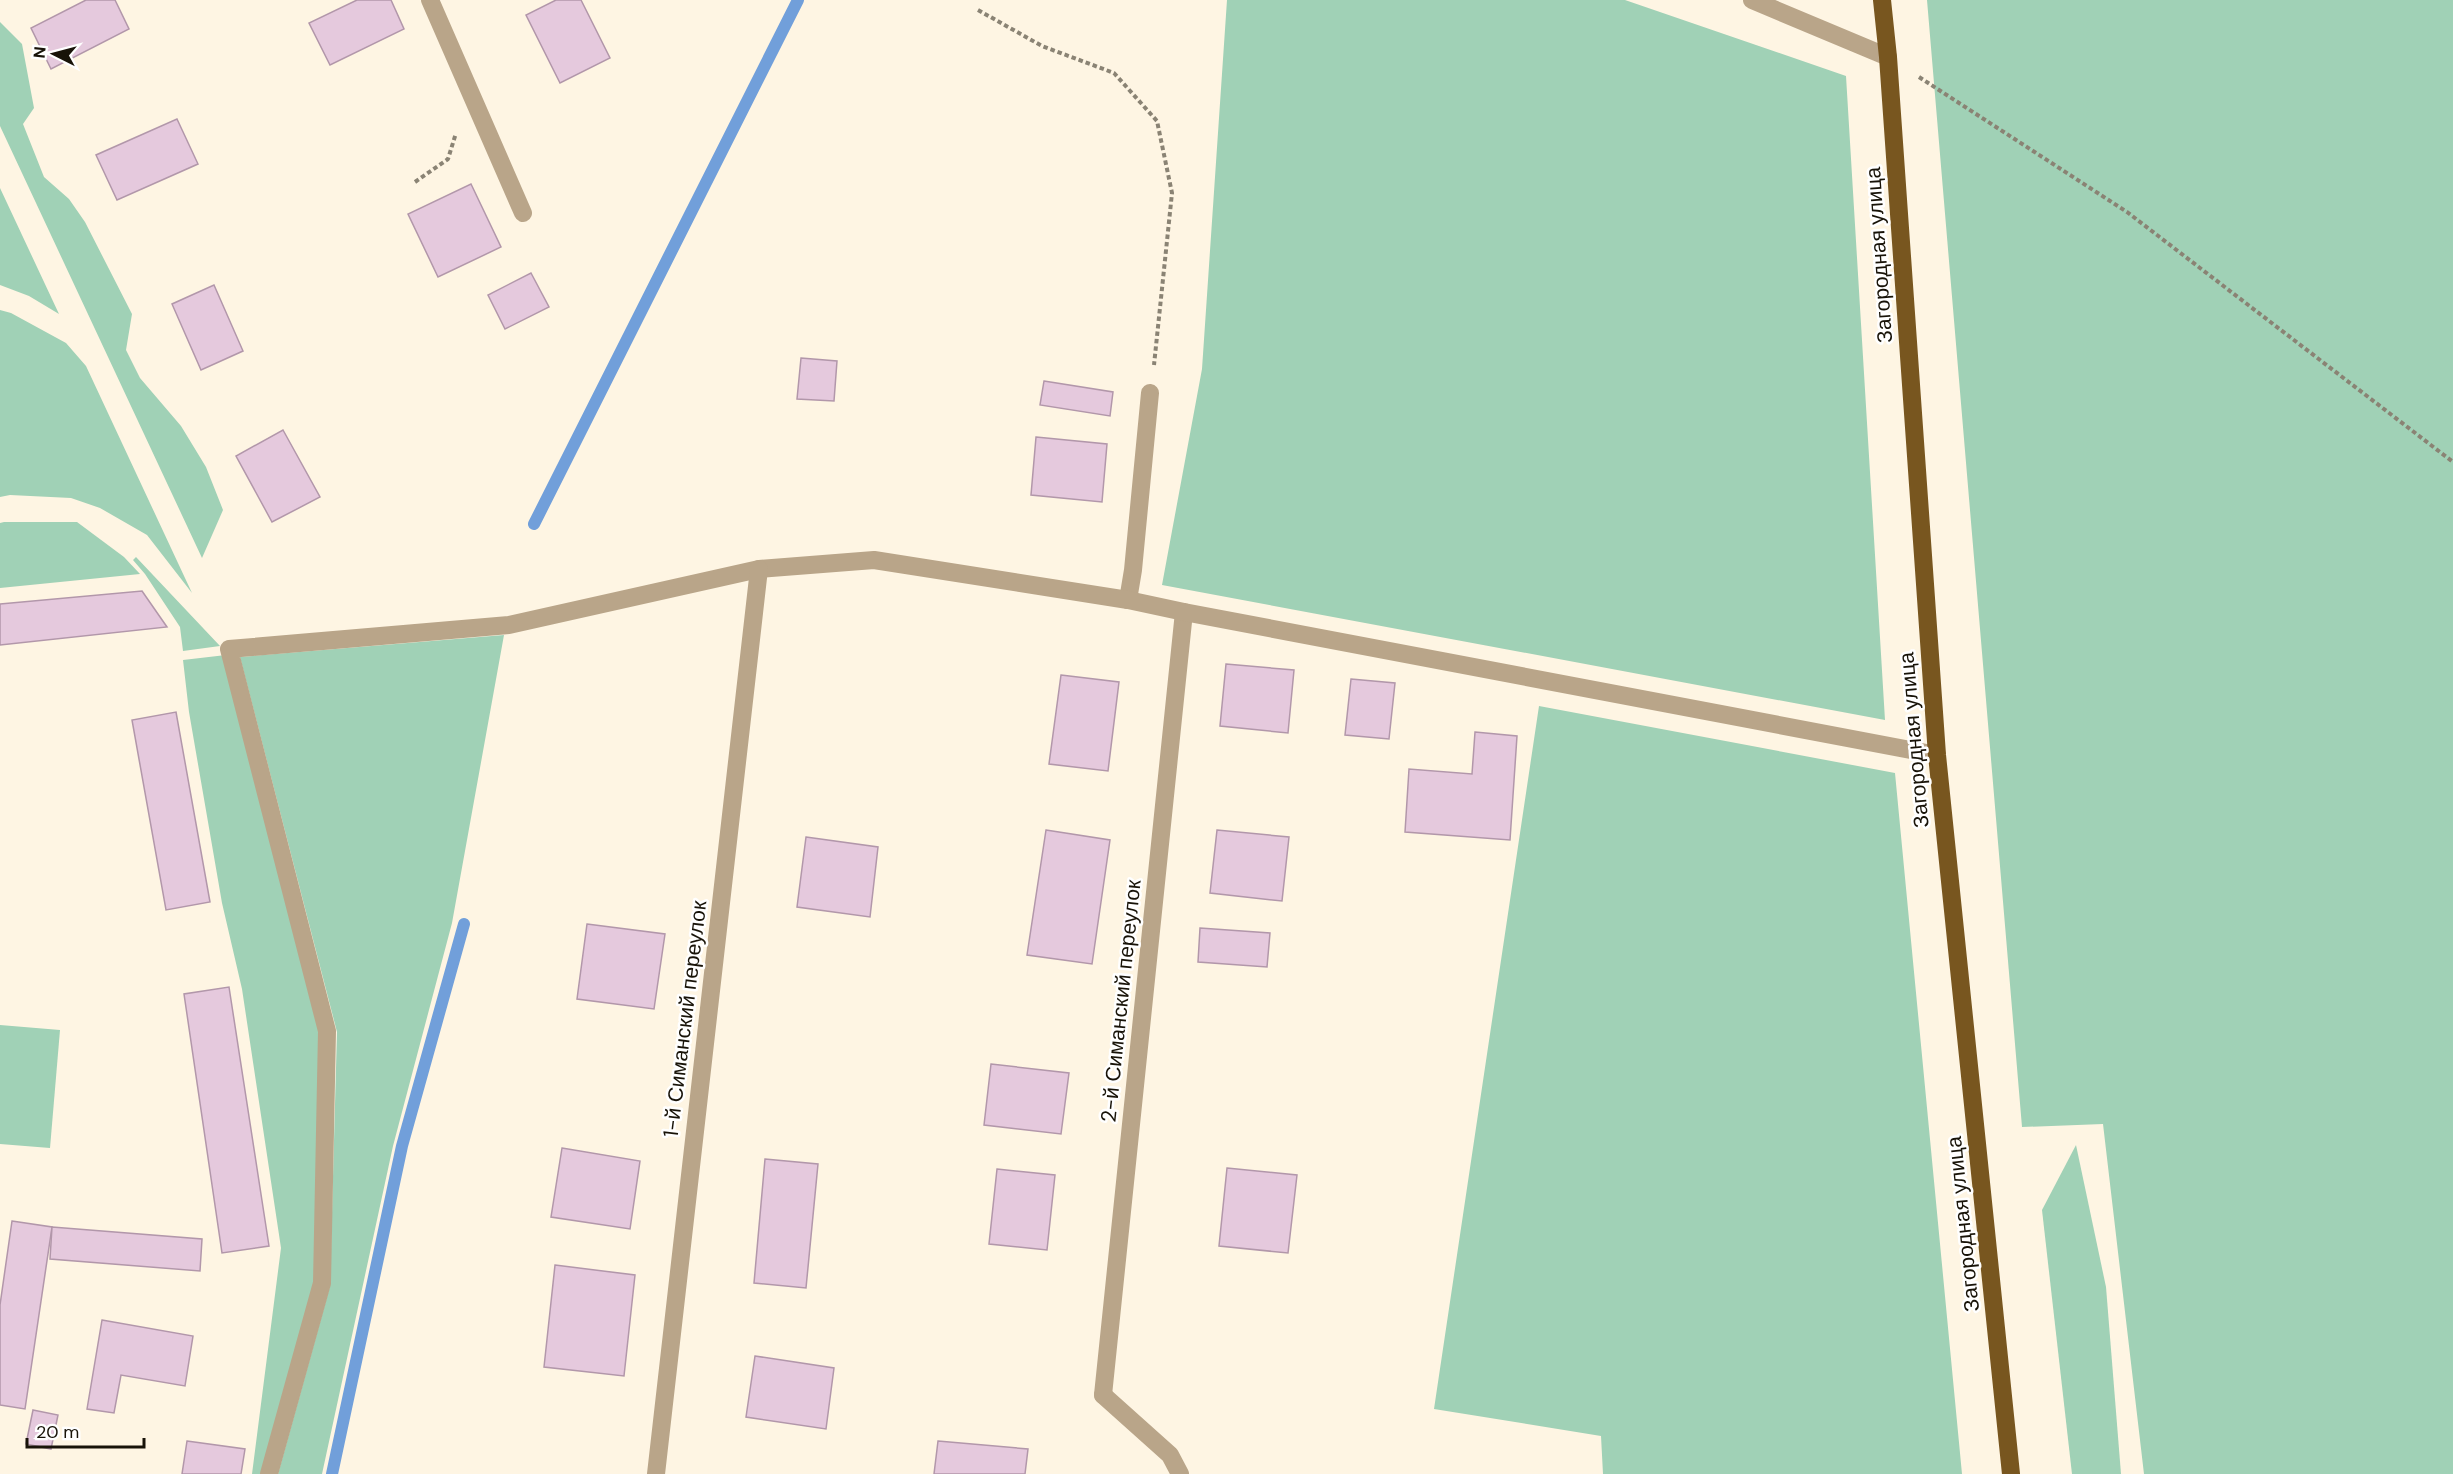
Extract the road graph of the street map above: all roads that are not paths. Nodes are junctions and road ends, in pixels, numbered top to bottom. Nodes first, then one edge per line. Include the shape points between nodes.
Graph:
1 (430, 0) edge
2 (1752, 0) edge
3 (1882, 0) edge
4 (1888, 57) junction
5 (523, 213) dead end
6 (1150, 393) road end
7 (759, 569) junction
8 (1128, 600) junction
9 (1184, 612) junction
10 (1936, 755) junction
11 (269, 1474) edge
12 (656, 1474) edge
13 (1180, 1474) edge
14 (2011, 1474) edge

1 - 5 street
2 - 4 street
3 - 4 highway, Загородная улица
4 - 10 highway, Загородная улица
6 - 8 street
7 - 8 street via 874,560
7 - 11 street via 509,625 229,649 327,1031 322,1283
7 - 12 street, 1-й Симанский переулок
8 - 9 street
9 - 10 street
9 - 13 street, 2-й Симанский переулок via 1103,1395 1170,1455
10 - 14 highway, Загородная улица

